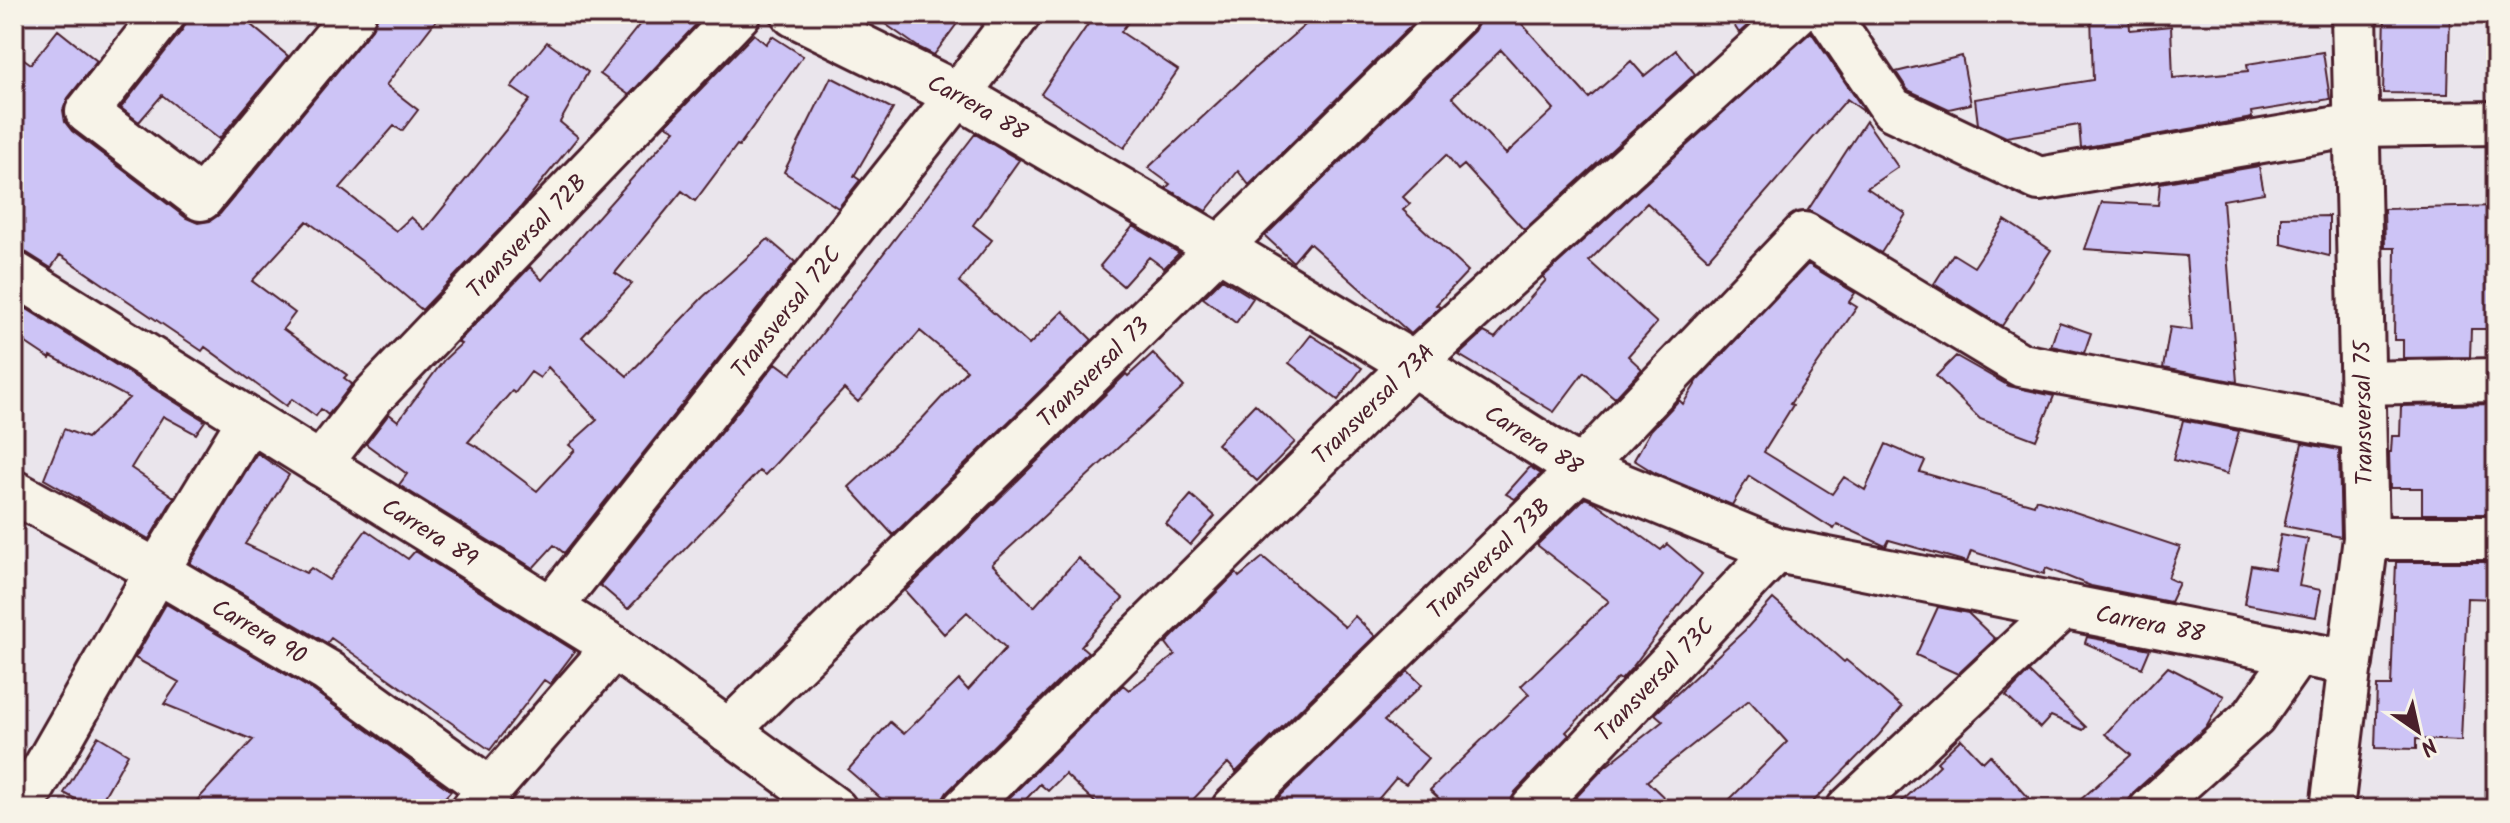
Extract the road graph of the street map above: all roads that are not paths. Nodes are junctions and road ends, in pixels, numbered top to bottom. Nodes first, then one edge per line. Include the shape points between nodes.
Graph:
1 (164, 14) edge
2 (354, 14) edge
3 (739, 14) edge
4 (794, 14) edge
5 (1019, 14) edge
6 (1457, 14) edge
7 (1796, 14) edge
8 (1828, 14) edge
9 (2354, 14) edge
10 (958, 95) junction
11 (2496, 123) edge
12 (2356, 125) junction
13 (1220, 248) junction
14 (14, 273) edge
15 (1413, 364) junction
16 (2496, 380) edge
17 (2362, 383) junction
18 (249, 420) junction
19 (2363, 430) junction
20 (320, 464) junction
21 (1580, 469) junction
22 (14, 492) edge
23 (2366, 538) junction
24 (2496, 538) edge
25 (1777, 550) junction
26 (157, 571) junction
27 (2065, 606) junction
28 (551, 608) junction
29 (614, 647) junction
30 (2298, 653) junction
31 (2350, 663) junction
32 (728, 731) junction
33 (482, 799) edge
34 (21, 809) edge
35 (835, 809) edge
36 (964, 809) edge
37 (1233, 809) edge
38 (1532, 809) edge
39 (1848, 809) edge
40 (2151, 809) edge
41 (2332, 809) edge

1 - 2 street via 87,112 201,199
3 - 20 street, Transversal 72B via 373,396
4 - 10 street, Carrera 88
5 - 10 street, Transversal 72C
6 - 13 street, Transversal 73
7 - 15 street, Transversal 73A
8 - 12 street via 1892,109 2039,179
9 - 12 street, Transversal 75
10 - 13 street, Carrera 88
10 - 28 street, Transversal 72C
11 - 12 street
12 - 17 street, Transversal 75
13 - 15 street, Carrera 88
13 - 32 street, Transversal 73
14 - 18 street, Carrera 89
15 - 21 street, Carrera 88
15 - 36 street, Transversal 73A
16 - 17 street
17 - 19 street, Transversal 75
18 - 20 street, Carrera 89
18 - 26 street
19 - 21 street, Transversal 73B via 2021,365 1804,234
19 - 23 street, Transversal 75
20 - 28 street, Carrera 89
21 - 25 street, Carrera 88
21 - 37 street, Transversal 73B
22 - 26 street, Carrera 90
23 - 24 street
23 - 31 street, Transversal 75
25 - 27 street, Carrera 88
25 - 38 street, Transversal 73C
26 - 33 street, Carrera 90 via 327,671
26 - 34 street
27 - 30 street, Carrera 88
27 - 39 street
28 - 29 street, Carrera 89
29 - 32 street, Carrera 89
29 - 33 street
30 - 31 street, Carrera 88
30 - 40 street via 2254,716
31 - 41 street, Transversal 75
32 - 35 street, Carrera 89

